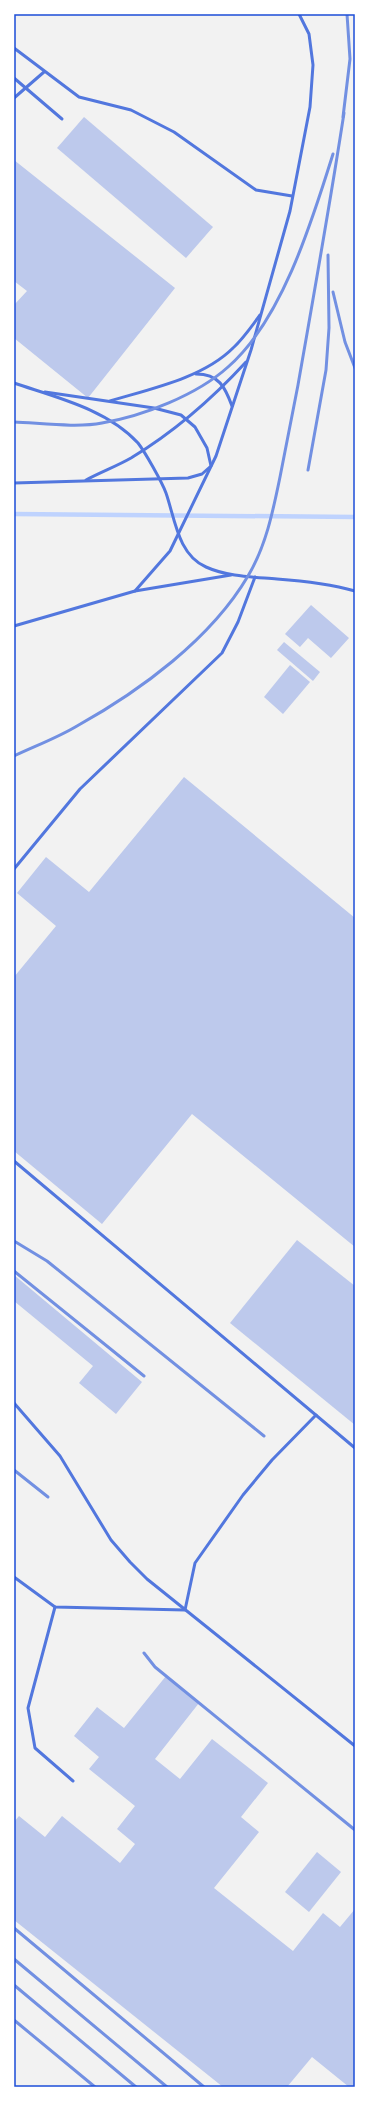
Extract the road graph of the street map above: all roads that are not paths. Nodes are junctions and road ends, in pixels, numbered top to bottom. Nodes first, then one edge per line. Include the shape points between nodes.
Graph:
1 (299, 14) edge
2 (14, 48) edge
3 (44, 72) junction
4 (14, 78) edge
5 (26, 89) junction
6 (14, 98) edge
7 (62, 119) dead end
8 (292, 196) junction
9 (262, 313) junction
10 (247, 360) junction
11 (194, 374) junction
12 (14, 383) edge
13 (224, 386) junction
14 (37, 391) junction
15 (108, 401) junction
16 (232, 406) junction
17 (186, 419) junction
18 (142, 450) junction
19 (210, 466) junction
20 (86, 480) junction
21 (160, 480) junction
22 (14, 483) edge
23 (178, 536) junction
24 (232, 575) junction
25 (255, 577) junction
26 (136, 590) junction
27 (355, 590) edge
28 (14, 626) edge
29 (14, 869) edge
30 (14, 1161) edge
31 (14, 1403) edge
32 (316, 1415) junction
33 (355, 1448) edge
34 (14, 1577) edge
35 (55, 1607) junction
36 (185, 1610) junction
37 (355, 1746) edge
38 (73, 1781) dead end

1 - 8 lane via 308,34 313,65 310,108
2 - 3 lane
3 - 5 lane
3 - 8 lane via 79,97 131,110 174,132 256,190
4 - 5 lane
5 - 6 lane
5 - 7 lane
8 - 9 lane
9 - 10 lane
9 - 11 lane via 233,348
10 - 13 lane
10 - 16 lane
11 - 13 lane via 205,374 215,378
11 - 15 lane
12 - 14 lane
13 - 16 lane
13 - 17 lane
14 - 15 lane
14 - 18 lane via 94,412 121,429
15 - 17 lane via 154,408 182,415
16 - 19 lane
17 - 18 lane
17 - 19 lane via 195,427 207,448
18 - 20 lane
18 - 21 lane
19 - 21 lane via 202,474 188,478
19 - 23 lane
20 - 21 lane
20 - 22 lane
21 - 23 lane
23 - 24 lane via 188,552 205,567
23 - 26 lane via 170,551
24 - 25 lane
24 - 26 lane
25 - 27 lane via 296,580
25 - 29 lane via 238,622 222,652 80,789
26 - 28 lane
30 - 32 lane
31 - 36 lane via 60,1456 111,1540 147,1579
32 - 33 lane
32 - 36 lane via 243,1495 195,1563
34 - 35 lane
35 - 36 lane
35 - 38 lane via 28,1708 35,1748
36 - 37 lane

